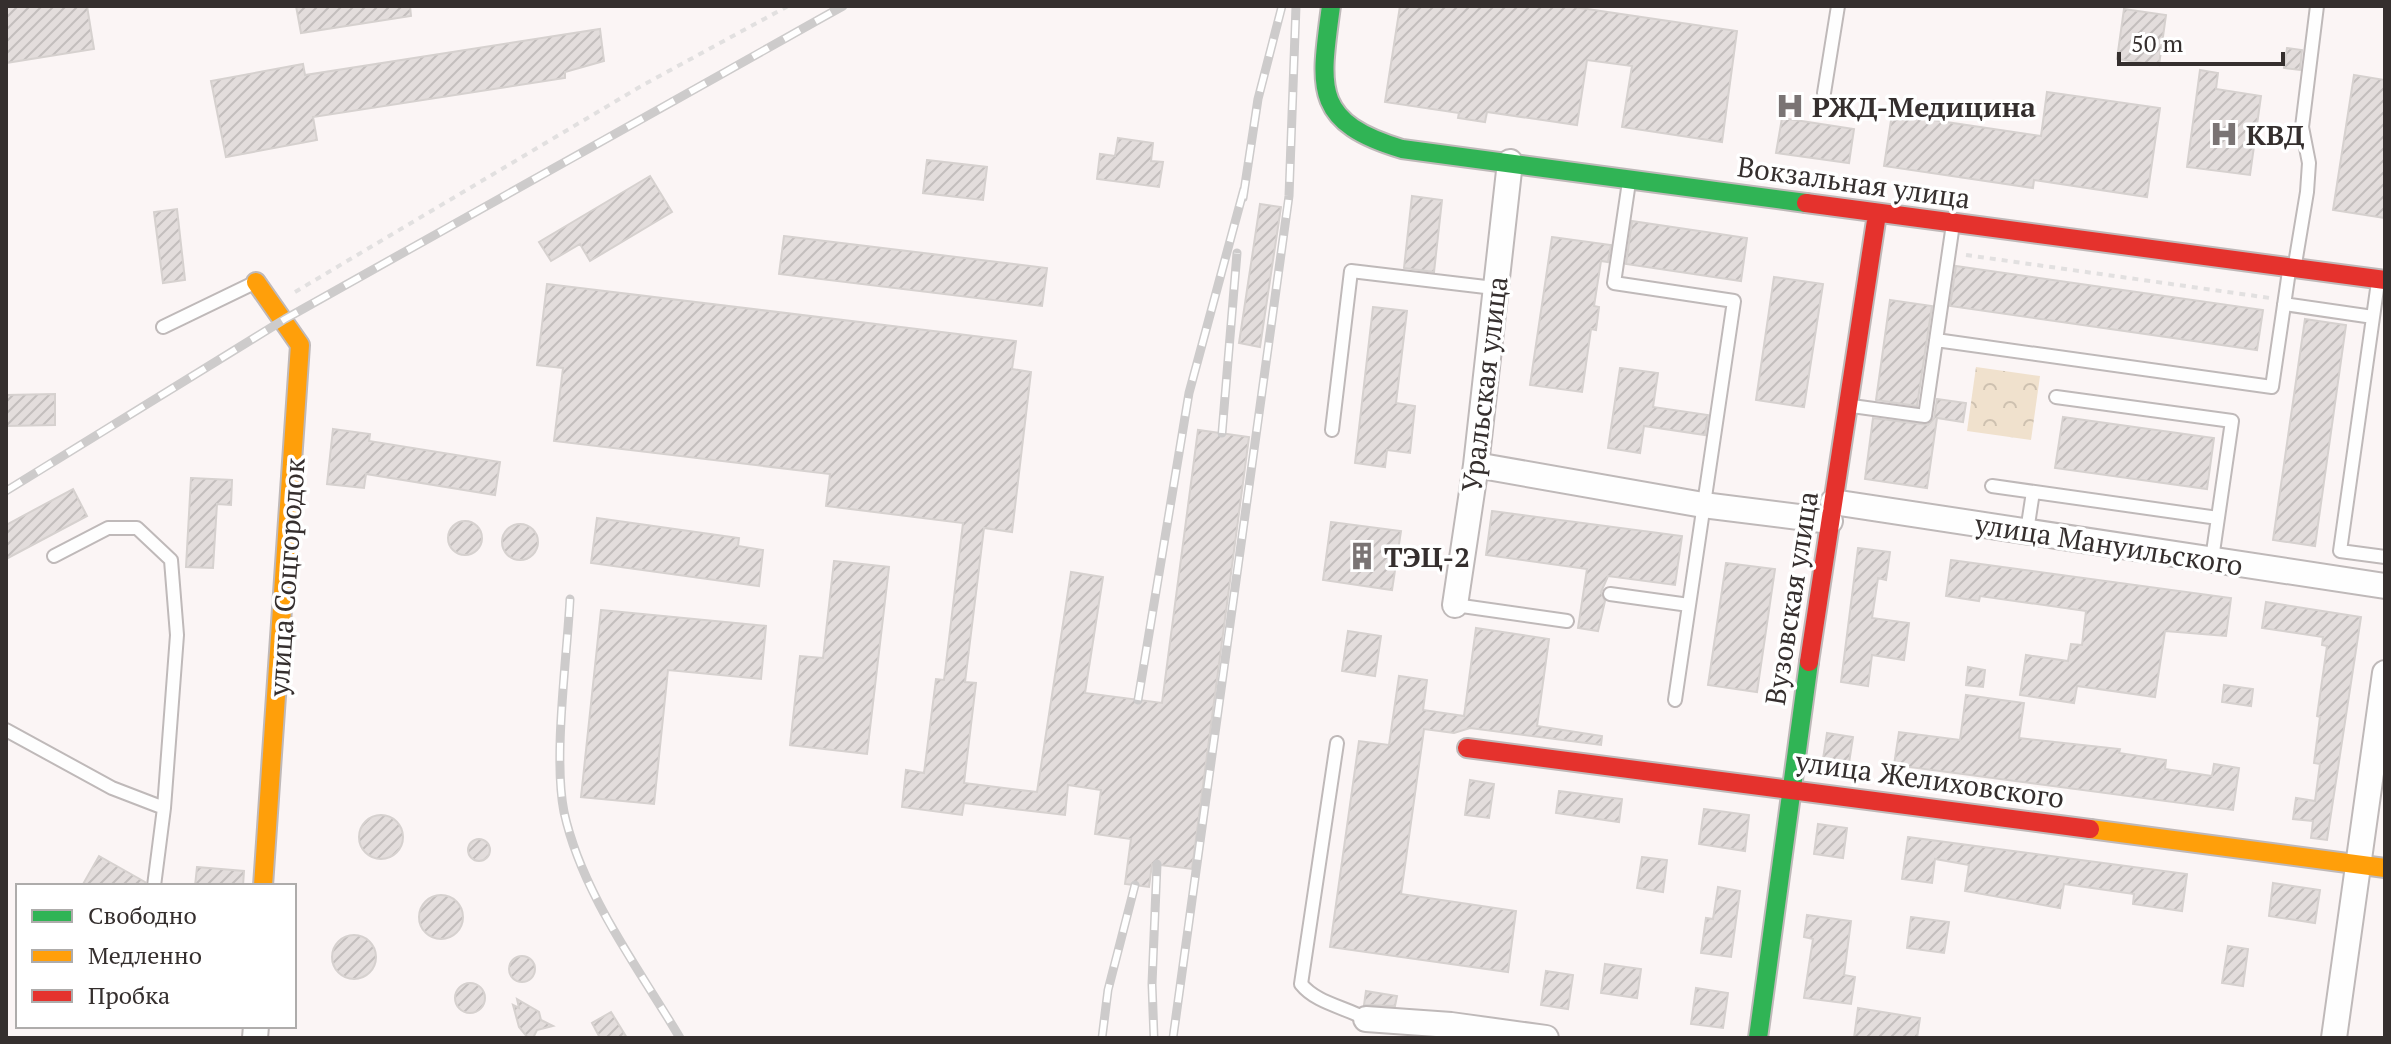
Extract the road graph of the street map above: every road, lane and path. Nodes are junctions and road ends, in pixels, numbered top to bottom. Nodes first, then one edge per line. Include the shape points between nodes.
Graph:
1 (788, 6) edge
2 (1331, 6) edge
3 (1838, 6) edge
4 (2317, 6) edge
5 (1824, 93) dead end
6 (1510, 162) junction
7 (1629, 179) junction
8 (1877, 214) junction
9 (1953, 224) junction
10 (1948, 252) junction
11 (2292, 268) junction
12 (2382, 279) edge
13 (256, 282) joint
14 (1494, 288) junction
15 (2284, 302) junction
16 (273, 304) junction
17 (2373, 317) junction
18 (163, 327) dead end
19 (1936, 340) junction
20 (2056, 397) dead end
21 (1848, 405) junction
22 (1332, 430) dead end
23 (1476, 465) junction
24 (1992, 486) dead end
25 (2033, 492) junction
26 (1703, 505) junction
27 (1832, 512) junction
28 (2218, 518) junction
29 (2027, 531) junction
30 (54, 556) dead end
31 (2385, 557) edge
32 (2212, 559) junction
33 (2385, 586) edge
34 (1610, 594) dead end
35 (1455, 605) joint
36 (1689, 605) junction
37 (1567, 621) dead end
38 (2385, 673) edge
39 (1675, 700) dead end
40 (6, 730) edge
41 (1337, 743) dead end
42 (1467, 748) dead end
43 (1790, 789) junction
44 (164, 808) junction
45 (2359, 864) junction
46 (2385, 868) edge
47 (154, 884) edge
48 (263, 884) edge
49 (1366, 1019) joint
50 (1546, 1038) edge
51 (1758, 1038) edge
52 (2334, 1038) edge

1 - 16 path via 643,85
2 - 6 street, Вокзальная улица via 1324,81 1329,107 1344,126 1367,141 1402,149
3 - 5 lane
4 - 11 lane via 2302,127 2309,163 2307,192
6 - 7 street, Вокзальная улица
6 - 14 street, Уральская улица
7 - 8 street, Вокзальная улица
7 - 26 lane via 1614,283 1734,301
8 - 9 street, Вокзальная улица
8 - 21 street, Вузовская улица
9 - 10 lane
9 - 11 street, Вокзальная улица
10 - 15 path
10 - 19 lane
11 - 12 street, Вокзальная улица
11 - 15 lane
12 - 17 lane
13 - 16 street, улица Соцгородок
13 - 18 lane
14 - 22 lane via 1351,271
14 - 23 street, Уральская улица
15 - 17 lane
15 - 19 lane via 2272,387
16 - 48 street, улица Соцгородок via 300,345 300,382
17 - 31 lane via 2340,551
19 - 21 lane via 1925,416
20 - 28 lane via 2232,421
21 - 27 street, Вузовская улица
23 - 26 street, улица Мануильского
23 - 35 street, Уральская улица
24 - 25 lane
25 - 28 lane
25 - 29 lane
26 - 27 street, улица Мануильского
26 - 36 lane
27 - 29 street, улица Мануильского
27 - 43 street, Вузовская улица
28 - 32 lane
29 - 32 street, улица Мануильского
30 - 44 lane via 108,528 137,528 171,560 177,635
32 - 33 street, улица Мануильского
34 - 36 lane
35 - 37 lane
36 - 39 lane
38 - 45 street
40 - 44 lane via 112,788
41 - 49 lane via 1301,984 1311,996
42 - 43 street, улица Желиховского
43 - 45 street, улица Желиховского
43 - 51 street, Вузовская улица
44 - 47 lane
45 - 46 street, улица Желиховского
45 - 52 street
49 - 50 street

